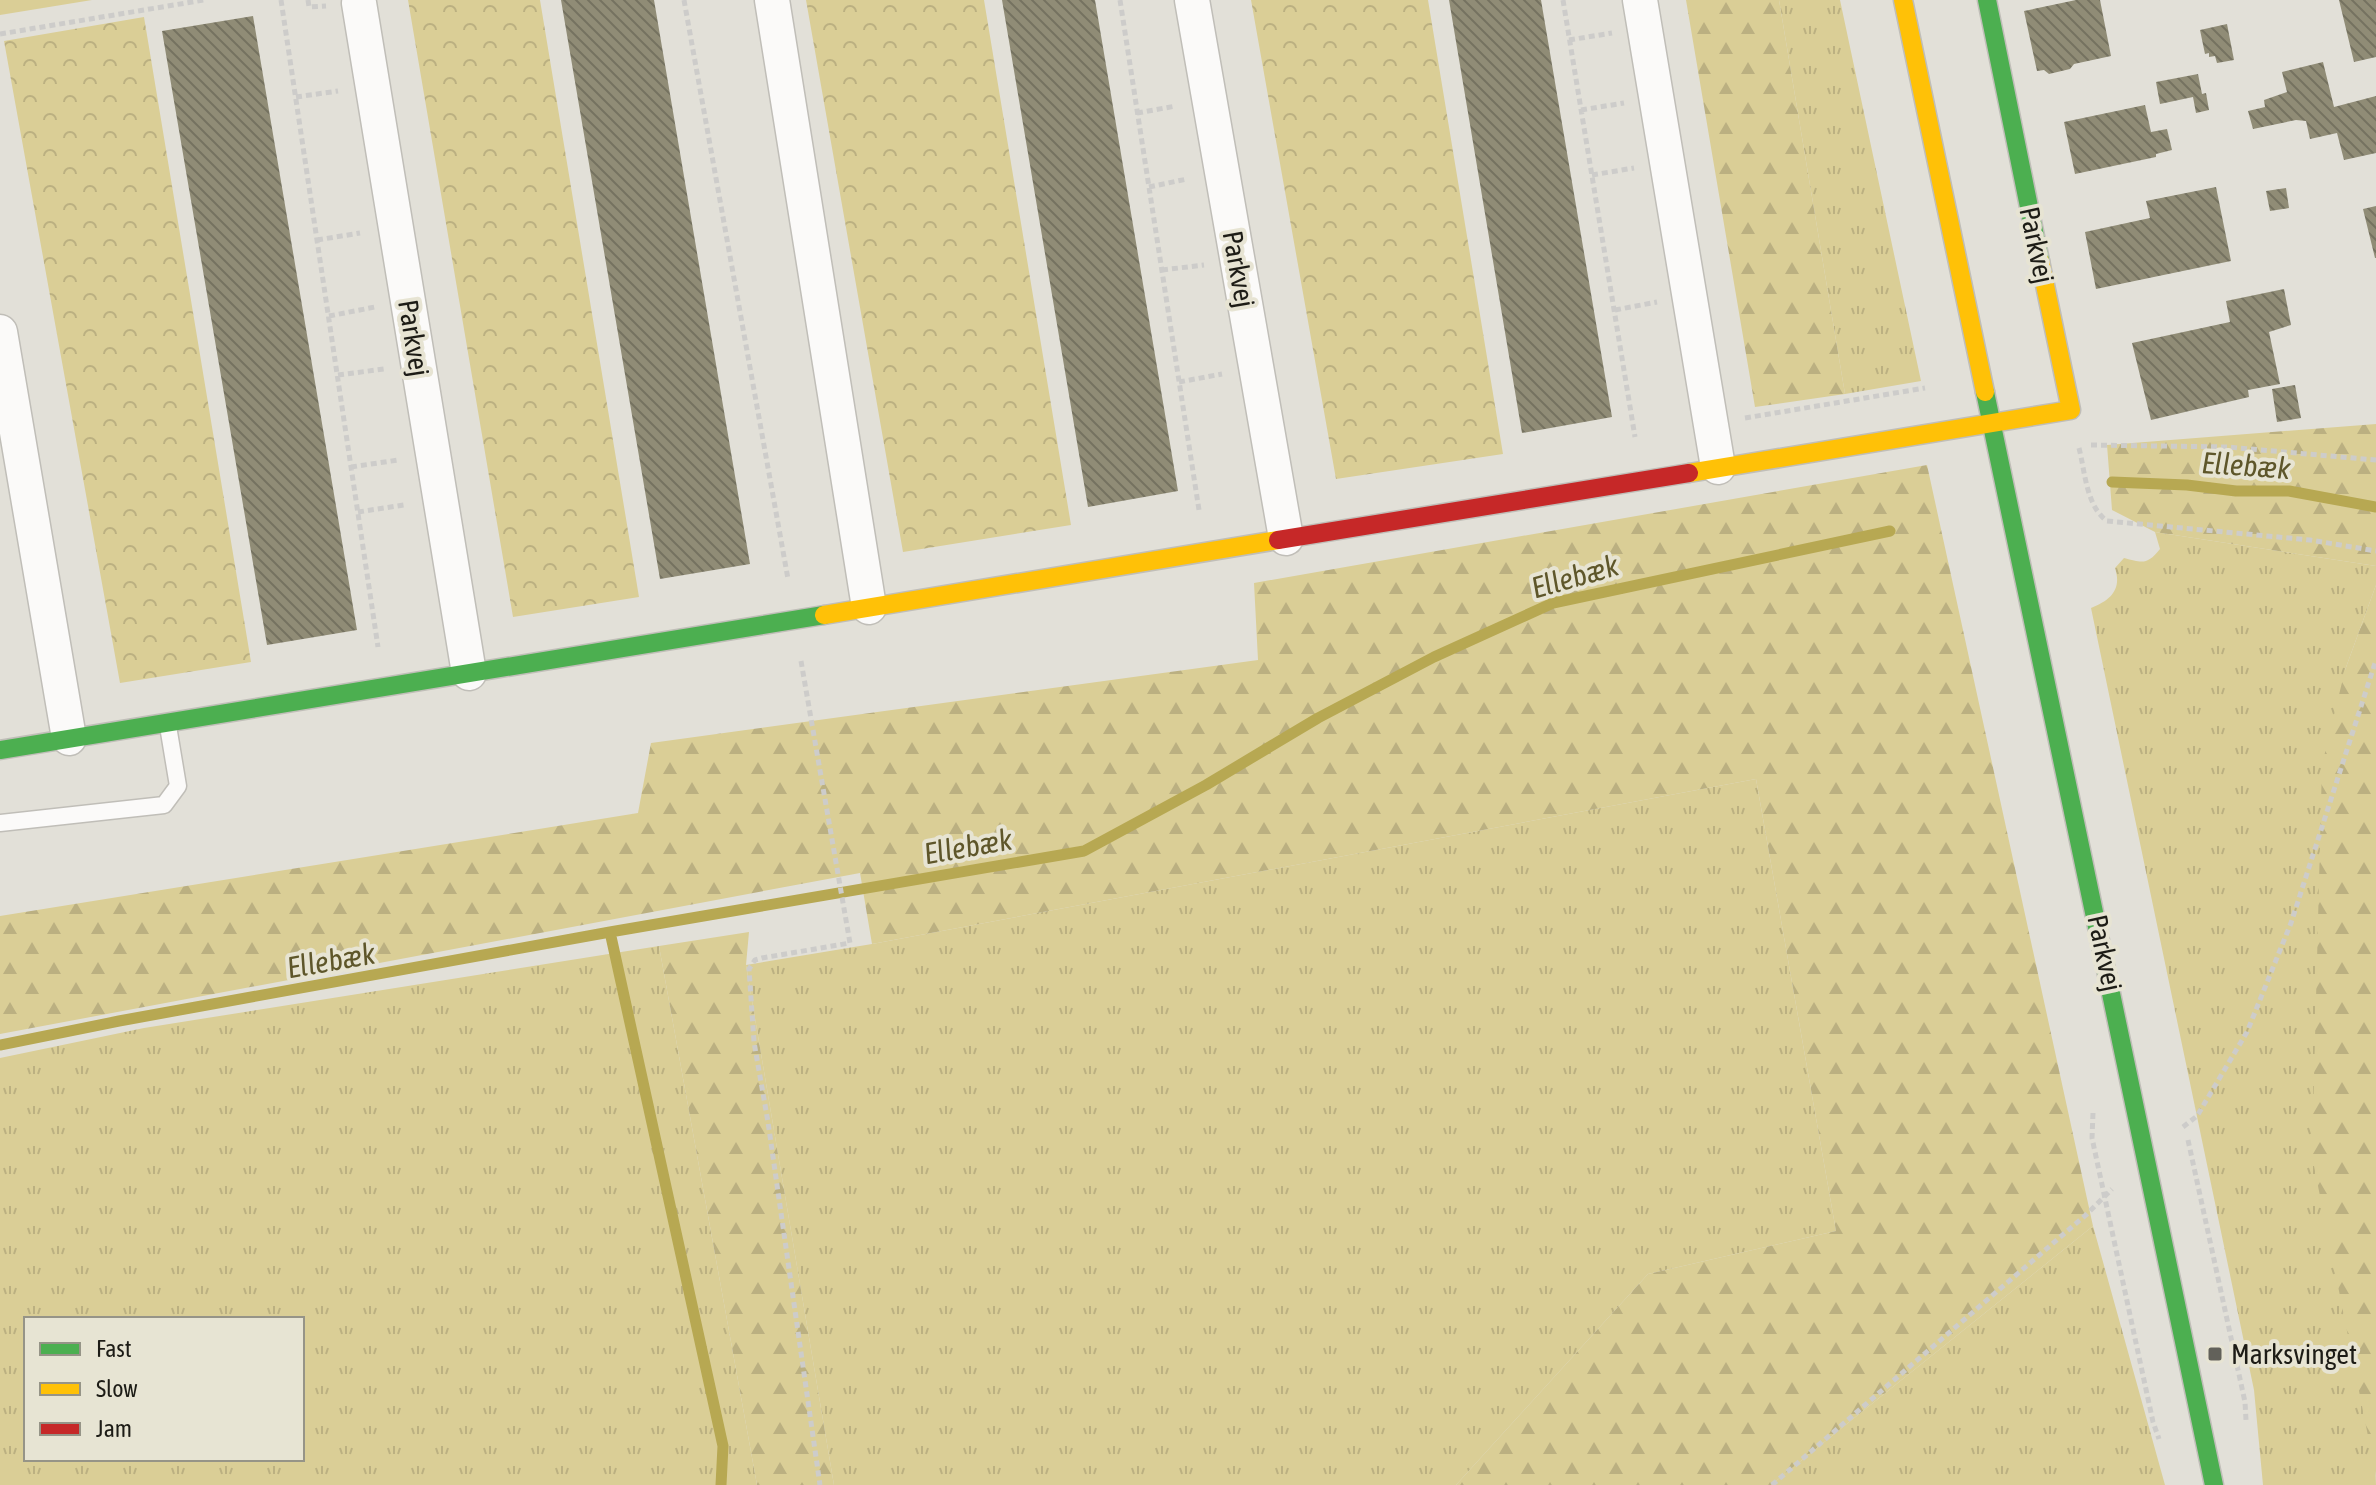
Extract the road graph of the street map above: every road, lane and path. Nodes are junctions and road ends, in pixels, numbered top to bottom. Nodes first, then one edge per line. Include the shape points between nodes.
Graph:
1 (204, 0) edge
2 (281, 0) edge
3 (684, 0) edge
4 (772, 0) edge
5 (1120, 0) edge
6 (1192, 0) edge
7 (1563, 0) edge
8 (1640, 0) edge
9 (1903, 0) edge
10 (1987, 0) edge
11 (359, 3) dead end
12 (0, 34) edge
13 (408, 301) junction
14 (329, 316) junction
15 (0, 332) edge
16 (418, 365) junction
17 (338, 375) junction
18 (1990, 423) junction
19 (1635, 437) dead end
20 (433, 455) junction
21 (2376, 460) edge
22 (351, 467) junction
23 (1718, 467) junction
24 (440, 499) junction
25 (1199, 510) dead end
26 (358, 512) junction
27 (1286, 538) junction
28 (2376, 551) edge
29 (788, 579) dead end
30 (869, 607) junction
31 (793, 619) junction
32 (378, 647) dead end
33 (469, 673) junction
34 (167, 722) junction
35 (69, 738) junction
36 (0, 750) edge
37 (0, 823) edge
38 (820, 1485) edge
39 (2214, 1485) edge

1 - 12 path
2 - 14 path
3 - 29 path
4 - 30 street
5 - 25 path
6 - 27 street, Parkvej
7 - 19 path
8 - 23 street
9 - 18 street, Parkvej
10 - 18 street, Parkvej via 2071,410
11 - 13 street, Parkvej
13 - 14 path
13 - 16 street, Parkvej
14 - 17 path
15 - 35 street
16 - 17 path
16 - 20 street, Parkvej
17 - 22 path
18 - 23 street, Parkvej
18 - 39 street, Parkvej
20 - 22 path
20 - 24 street, Parkvej
21 - 28 path via 2227,447 2078,445 2093,505 2107,521
22 - 26 path
23 - 27 street, Parkvej
24 - 26 path
24 - 33 street, Parkvej
26 - 32 path
27 - 30 street, Parkvej
30 - 31 street, Parkvej
31 - 33 street, Parkvej
31 - 38 path via 850,943 762,958 749,969 754,1042
33 - 34 street, Parkvej
34 - 35 street, Parkvej
34 - 37 lane via 178,786 164,805
35 - 36 street, Parkvej

